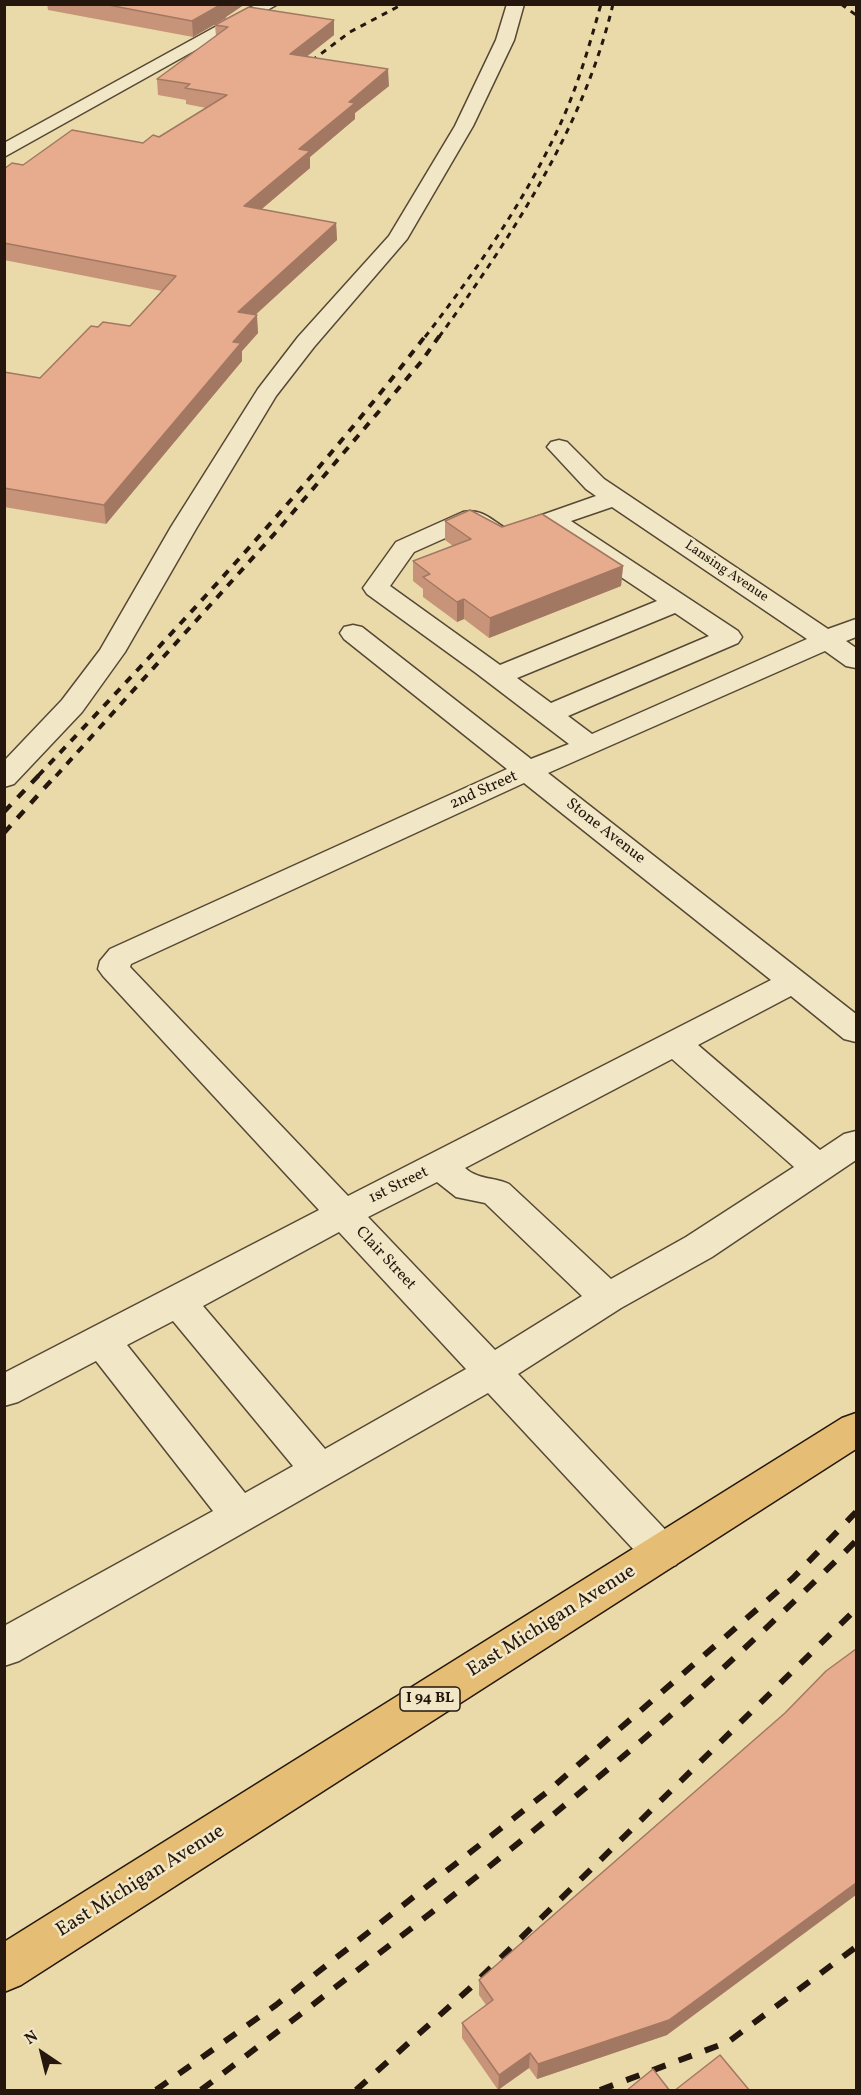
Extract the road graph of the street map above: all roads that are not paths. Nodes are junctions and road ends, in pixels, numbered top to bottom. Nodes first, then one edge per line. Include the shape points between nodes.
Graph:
1 (270, 4) edge
2 (516, 4) edge
3 (4, 151) edge
4 (559, 447) dead end
5 (616, 498) junction
6 (551, 519) junction
7 (676, 603) junction
8 (856, 627) edge
9 (353, 633) dead end
10 (729, 637) junction
11 (827, 641) junction
12 (856, 660) edge
13 (771, 666) junction
14 (497, 676) junction
15 (547, 715) junction
16 (589, 746) junction
17 (527, 771) junction
18 (4, 778) edge
19 (116, 961) joint
20 (793, 982) junction
21 (856, 1031) edge
22 (676, 1044) junction
23 (856, 1143) edge
24 (441, 1165) junction
25 (819, 1169) junction
26 (342, 1214) junction
27 (608, 1298) junction
28 (178, 1302) junction
29 (102, 1341) junction
30 (490, 1371) junction
31 (4, 1391) edge
32 (856, 1429) edge
33 (320, 1471) junction
34 (240, 1516) junction
35 (662, 1553) junction
36 (4, 1648) edge
37 (4, 1969) edge

1 - 3 street
2 - 18 street via 505,40 464,126 397,239 327,317 267,394 112,652 72,706
4 - 5 street, Lansing Avenue via 595,484
5 - 6 street
5 - 11 street, Lansing Avenue
6 - 7 street
6 - 14 street via 502,537 472,517 405,547 376,588
7 - 10 street
7 - 14 street
8 - 11 street, 2nd Street
9 - 17 street, Stone Avenue
10 - 13 street
10 - 15 street
11 - 12 street, Lansing Avenue
11 - 13 street, 2nd Street
13 - 16 street, 2nd Street
14 - 15 street
15 - 16 street
16 - 17 street, 2nd Street
17 - 19 street, 2nd Street
17 - 20 street, Stone Avenue
19 - 26 street, Clair Street via 114,969
20 - 21 street, Stone Avenue
20 - 22 street, 1st Street
22 - 24 street, 1st Street
22 - 25 street
23 - 25 street
24 - 26 street, 1st Street
24 - 27 street via 464,1187 496,1193
25 - 27 street via 699,1247
26 - 28 street, 1st Street
26 - 30 street, Clair Street
27 - 30 street
28 - 29 street, 1st Street
28 - 33 street
29 - 31 street, 1st Street
29 - 34 street
30 - 33 street
30 - 35 street, Clair Street
32 - 35 highway, East Michigan Avenue / I 94 BL
33 - 34 street
34 - 36 street
35 - 37 highway, East Michigan Avenue / I 94 BL

